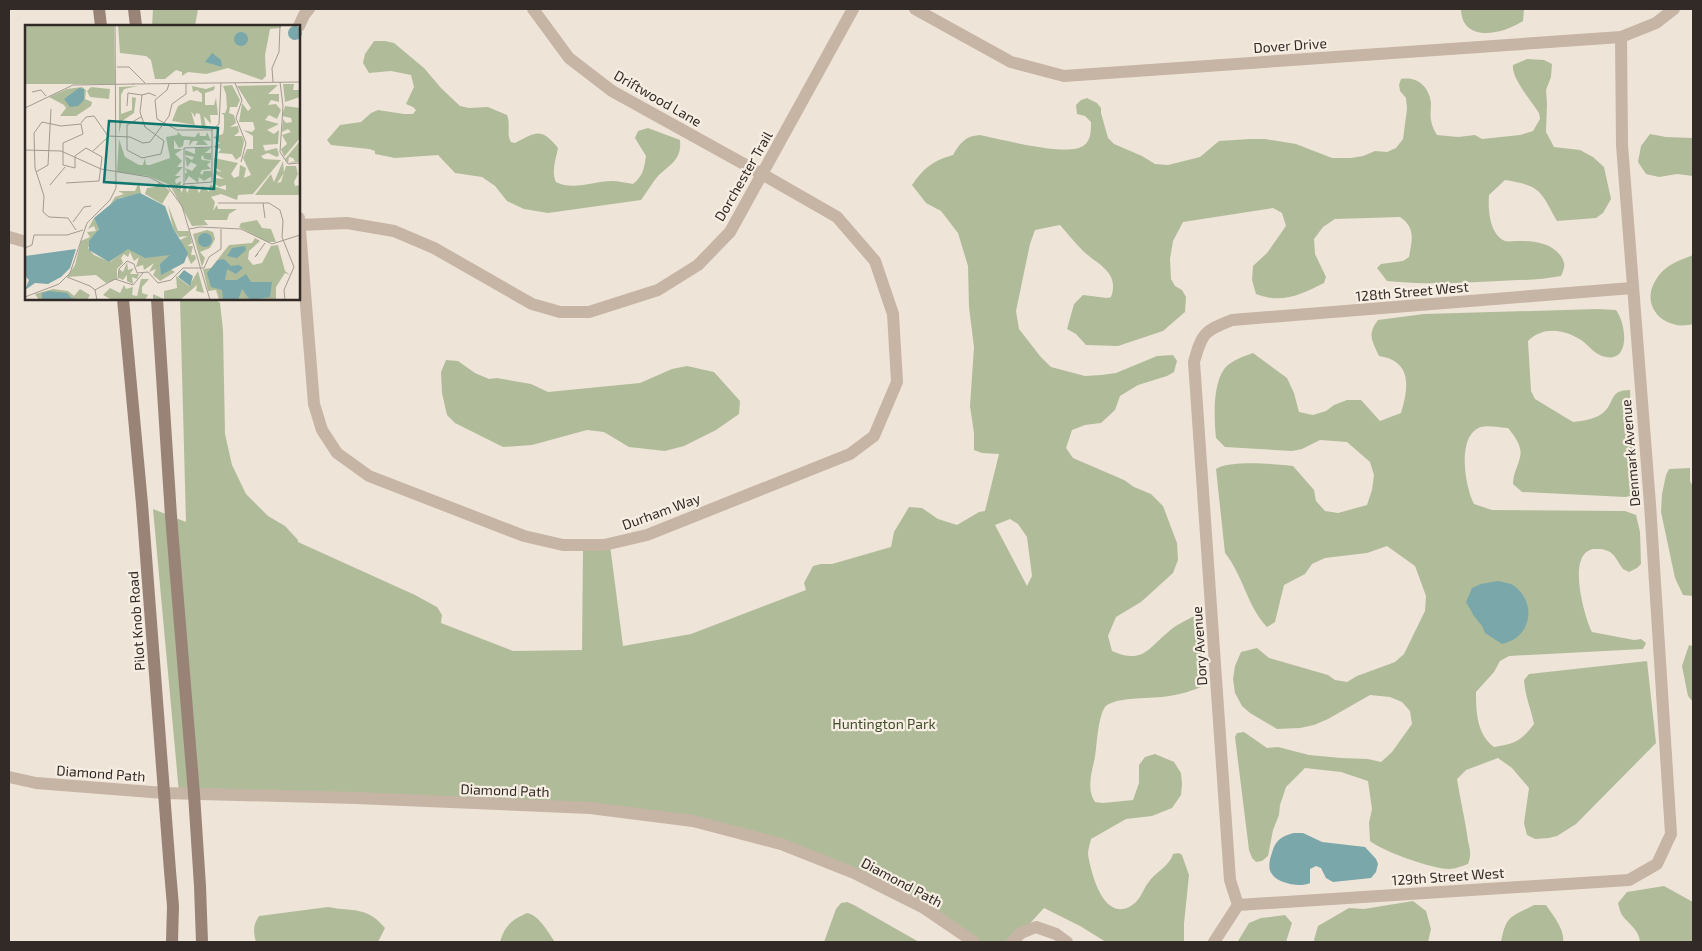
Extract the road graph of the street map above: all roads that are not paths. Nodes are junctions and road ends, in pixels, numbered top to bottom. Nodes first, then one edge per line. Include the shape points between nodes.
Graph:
1 (99, 9) edge
2 (134, 9) edge
3 (309, 9) edge
4 (533, 9) edge
5 (854, 9) edge
6 (915, 9) edge
7 (1674, 9) edge
8 (101, 25) edge
9 (136, 25) edge
10 (299, 25) edge
11 (1621, 37) junction
12 (762, 174) junction
13 (300, 225) edge
14 (9, 237) edge
15 (300, 237) edge
16 (25, 242) edge
17 (1632, 288) junction
18 (123, 300) edge
19 (157, 300) edge
20 (1200, 340) joint
21 (9, 777) edge
22 (164, 793) junction
23 (194, 794) junction
24 (1657, 864) joint
25 (1238, 905) junction
26 (172, 942) edge
27 (202, 942) edge
28 (974, 942) edge
29 (1012, 942) edge
30 (1067, 942) edge
31 (1214, 942) edge

1 - 8 main road
2 - 9 main road
3 - 10 street
4 - 12 street, Driftwood Lane via 569,58 612,91
5 - 12 street, Dorchester Trail
6 - 11 street, Dover Drive via 1011,62 1064,76
7 - 11 street, Dover Drive via 1656,23
11 - 17 street, Denmark Avenue via 1622,145
12 - 13 street, Dorchester Trail via 730,232 698,265 658,290 589,312 560,312 532,304 434,248 394,231 347,223
12 - 15 street, Durham Way via 836,217 876,261 893,314 898,382 874,436 850,454 647,535 604,545 564,545 524,536 369,476 338,453 322,430 314,404
14 - 16 street
17 - 20 street, 128th Street West via 1232,320 1213,328
17 - 24 street, Denmark Avenue via 1650,504 1670,834
18 - 22 main road, Pilot Knob Road
19 - 23 main road
20 - 25 street, Dory Avenue via 1194,362 1230,880
21 - 22 street, Diamond Path via 36,784
22 - 23 street, Diamond Path
22 - 26 main road, Pilot Knob Road via 173,906
23 - 27 main road
23 - 28 street, Diamond Path via 590,808 693,821 781,844 854,873 924,908
24 - 25 street, 129th Street West via 1629,880
25 - 31 street
29 - 30 street via 1021,933 1036,927

